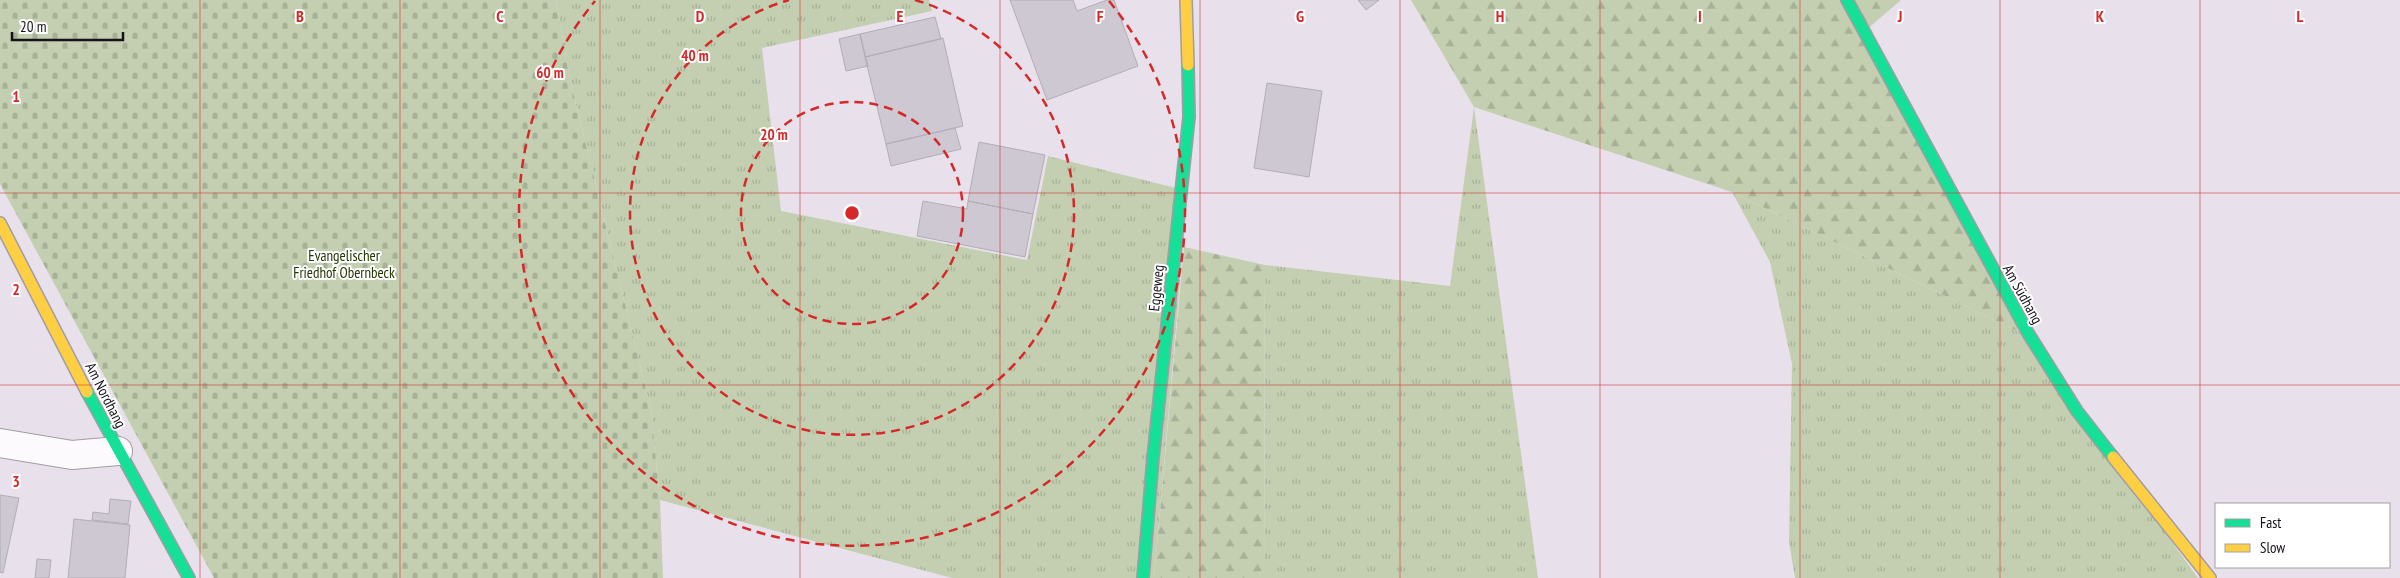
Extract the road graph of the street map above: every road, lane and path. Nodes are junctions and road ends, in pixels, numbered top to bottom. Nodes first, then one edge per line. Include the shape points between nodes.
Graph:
1 (1186, 0) edge
2 (1847, 0) edge
3 (0, 223) edge
4 (0, 443) edge
5 (118, 452) junction
6 (189, 578) edge
7 (1143, 578) edge
8 (2210, 578) edge

1 - 7 street, Eggeweg via 1189,117
2 - 8 street, Am Südhang via 2028,333 2077,411
3 - 5 street, Am Nordhang
4 - 5 street via 72,455
5 - 6 street, Am Nordhang

